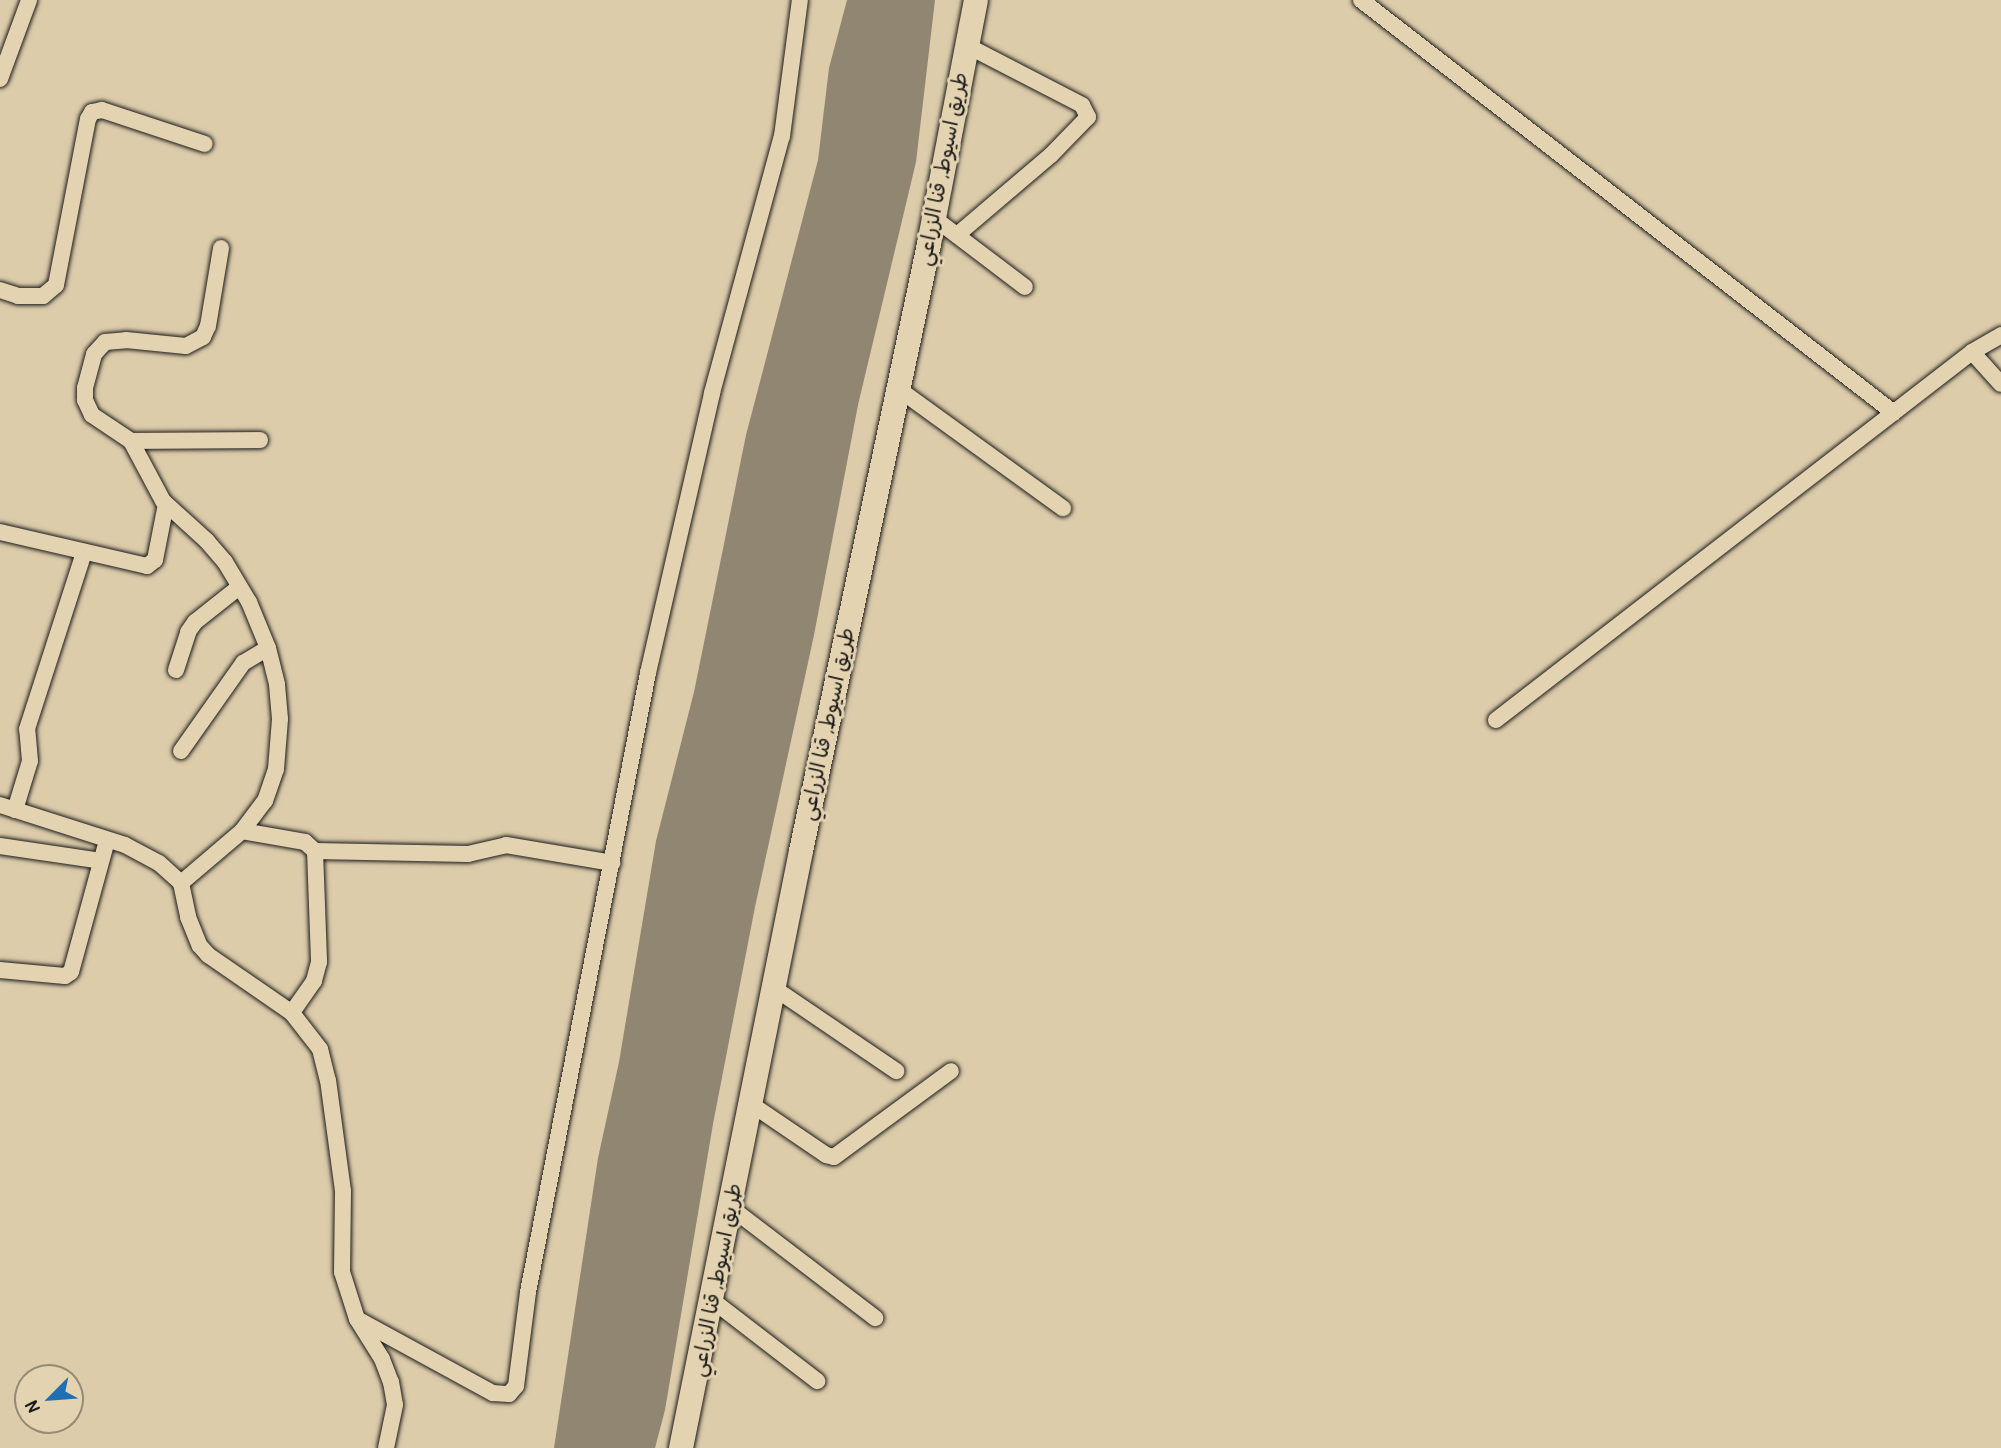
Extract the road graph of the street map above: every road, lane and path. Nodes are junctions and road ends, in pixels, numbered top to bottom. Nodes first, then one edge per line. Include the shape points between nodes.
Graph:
1 (29, 0) edge
2 (800, 0) edge
3 (975, 0) edge
4 (1361, 0) edge
5 (966, 45) junction
6 (0, 79) edge
7 (205, 144) dead end
8 (934, 218) junction
9 (957, 235) junction
10 (221, 248) dead end
11 (1025, 287) dead end
12 (0, 290) edge
13 (2001, 335) edge
14 (1972, 352) junction
15 (2001, 384) edge
16 (897, 388) junction
17 (1894, 413) junction
18 (260, 440) dead end
19 (131, 441) junction
20 (166, 504) junction
21 (1063, 508) dead end
22 (0, 533) edge
23 (84, 553) junction
24 (239, 587) junction
25 (268, 648) junction
26 (176, 670) dead end
27 (1496, 720) dead end
28 (181, 751) dead end
29 (8, 808) edge
30 (242, 831) junction
31 (107, 840) junction
32 (0, 846) edge
33 (316, 851) junction
34 (101, 862) junction
35 (612, 863) junction
36 (181, 883) junction
37 (0, 970) edge
38 (774, 988) junction
39 (292, 1013) junction
40 (951, 1070) dead end
41 (896, 1071) dead end
42 (751, 1104) junction
43 (730, 1207) junction
44 (712, 1300) junction
45 (875, 1318) dead end
46 (357, 1319) junction
47 (817, 1381) dead end
48 (386, 1448) edge
49 (681, 1448) edge

1 - 6 street
2 - 35 street via 784,127 709,406 648,673
3 - 5 highway, طريق اسيوط, قنا الزراعي
4 - 17 street
5 - 8 highway, طريق اسيوط, قنا الزراعي
5 - 9 street via 1082,105 1088,117
7 - 12 street via 103,110 92,112 56,285 43,296
8 - 9 street
8 - 16 highway, طريق اسيوط, قنا الزراعي
9 - 11 street
10 - 19 street via 203,337 186,346 113,340 94,354 87,407
13 - 14 street
14 - 15 street
14 - 17 street
16 - 21 street
16 - 38 highway, طريق اسيوط, قنا الزراعي
17 - 27 street
18 - 19 street
19 - 20 street
20 - 23 street via 152,564 142,567
20 - 24 street via 207,541
22 - 23 street
23 - 29 street via 27,729 30,761
24 - 25 street
24 - 26 street via 195,622
25 - 28 street via 243,663
25 - 30 street via 280,719 276,769 265,800
29 - 31 street
30 - 33 street via 305,842
30 - 36 street
31 - 34 street
31 - 36 street via 159,863
32 - 34 street
33 - 35 street via 468,855 506,845
33 - 39 street via 319,962 314,981
34 - 37 street via 71,972 65,976
35 - 46 street via 513,1390 502,1396 493,1393
36 - 39 street via 200,946
38 - 41 street
38 - 42 highway, طريق اسيوط, قنا الزراعي
39 - 46 street via 320,1049 328,1080 343,1191 342,1272
40 - 42 street via 834,1157
42 - 43 highway, طريق اسيوط, قنا الزراعي
43 - 44 highway, طريق اسيوط, قنا الزراعي
43 - 45 street
44 - 47 street
44 - 49 highway, طريق اسيوط, قنا الزراعي
46 - 48 street via 391,1382 395,1405

